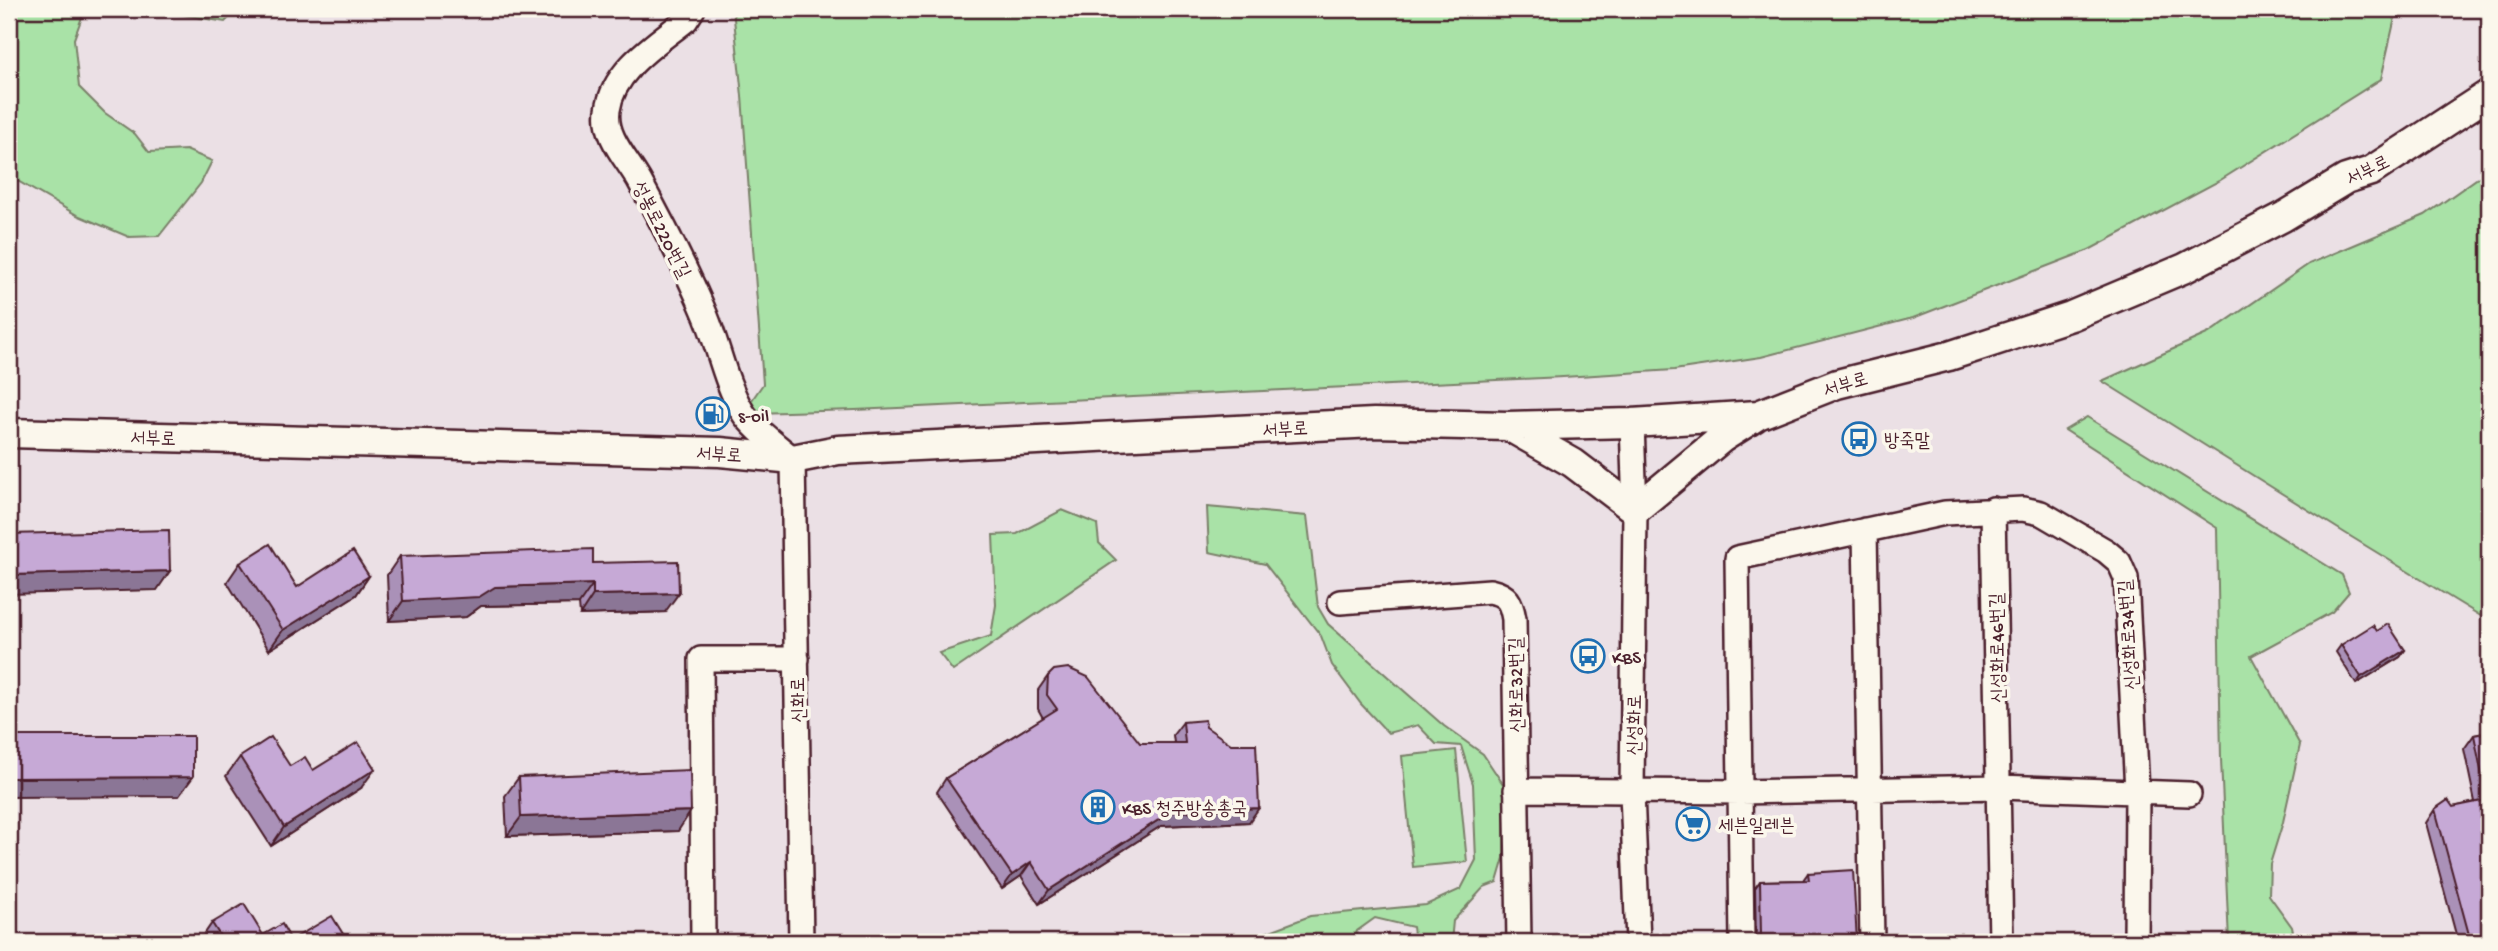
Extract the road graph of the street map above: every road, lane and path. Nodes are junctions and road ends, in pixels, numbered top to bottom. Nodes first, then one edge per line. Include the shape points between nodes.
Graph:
1 (693, 9) edge
2 (2489, 94) edge
3 (1758, 415) junction
4 (1632, 423) junction
5 (1508, 426) junction
6 (9, 433) edge
7 (793, 458) junction
8 (1993, 509) junction
9 (1635, 510) junction
10 (1865, 530) junction
11 (1340, 602) dead end
12 (797, 659) junction
13 (1999, 787) junction
14 (1869, 789) junction
15 (1517, 790) junction
16 (2137, 791) junction
17 (1632, 792) junction
18 (1741, 792) junction
19 (2189, 794) dead end
20 (703, 942) edge
21 (801, 942) edge
22 (1519, 942) edge
23 (1638, 942) edge
24 (1742, 942) edge
25 (1872, 942) edge
26 (2001, 942) edge
27 (2136, 942) edge

1 - 7 street, 성봉로220번길 via 623,75 611,92 607,115 616,146 683,263 744,415
2 - 3 main road, 서부로 via 2371,171 2346,179 2185,268 2071,316 1949,356 1837,384
3 - 4 main road, 서부로
3 - 9 main road via 1722,438
4 - 5 main road, 서부로
4 - 9 street, 신성화로
5 - 7 main road, 서부로 via 1374,423 838,450
5 - 9 main road via 1573,463
6 - 7 main road, 서부로 via 720,452
7 - 12 street, 신화로
8 - 10 street, 신성화로34번길 via 1945,513
8 - 13 street, 신성화로46번길
8 - 16 street, 신성화로34번길 via 2041,513 2119,562 2126,578
9 - 17 street, 신성화로
10 - 14 street
10 - 18 street, 신성화로34번길 via 1737,558
11 - 15 street, 신화로32번길 via 1503,594 1511,603 1514,619
12 - 20 street via 701,659
12 - 21 street, 신화로
13 - 14 street
13 - 16 street
13 - 26 street, 신성화로46번길
14 - 18 street
14 - 25 street
15 - 17 street
15 - 22 street, 신화로32번길
16 - 19 street
16 - 27 street, 신성화로34번길
17 - 18 street
17 - 23 street, 신성화로
18 - 24 street

